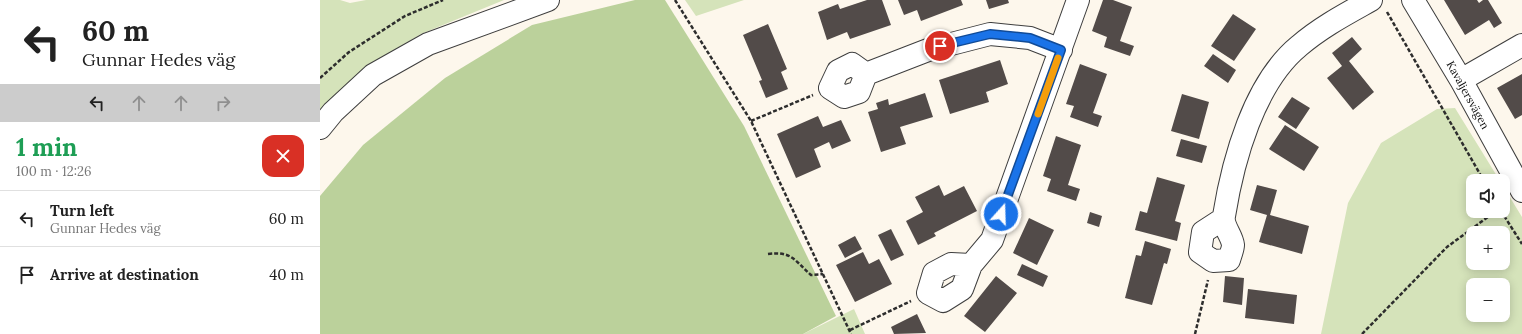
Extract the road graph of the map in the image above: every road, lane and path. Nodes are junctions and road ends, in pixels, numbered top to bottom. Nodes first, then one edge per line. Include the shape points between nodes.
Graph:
1 (443, 0) edge
2 (545, 0) edge
3 (675, 0) edge
4 (1078, 0) edge
5 (1413, 0) edge
6 (1377, 3) edge
7 (1522, 45) edge
8 (1061, 50) junction
9 (320, 78) edge
10 (1461, 80) junction
11 (830, 88) joint
12 (751, 121) junction
13 (320, 128) edge
14 (1480, 174) edge
15 (1522, 191) edge
16 (1486, 218) edge
17 (1506, 218) edge
18 (1522, 244) edge
19 (768, 254) dead end
20 (1212, 261) joint
21 (823, 274) junction
22 (928, 293) joint
23 (850, 330) junction
24 (851, 334) edge
25 (1195, 334) edge
26 (1362, 334) edge

1 - 9 path via 405,16 349,52
2 - 13 street via 428,44 373,75 333,112
3 - 12 path
4 - 8 street
5 - 10 street, Kavaljersvägen
6 - 14 path
6 - 20 street via 1324,26 1297,47 1274,72 1253,110 1234,169 1223,219 1233,245 1229,260
7 - 10 street
8 - 11 street via 1030,38 990,34 928,50 866,74 859,92 844,97
8 - 22 street via 992,240 971,265 962,289 943,301
10 - 15 street, Kavaljersvägen
11 - 12 path
12 - 21 path
16 - 26 path via 1447,247
17 - 18 path
19 - 21 path via 782,252 792,257 811,274
20 - 25 path
21 - 23 path
22 - 23 path
23 - 24 path

